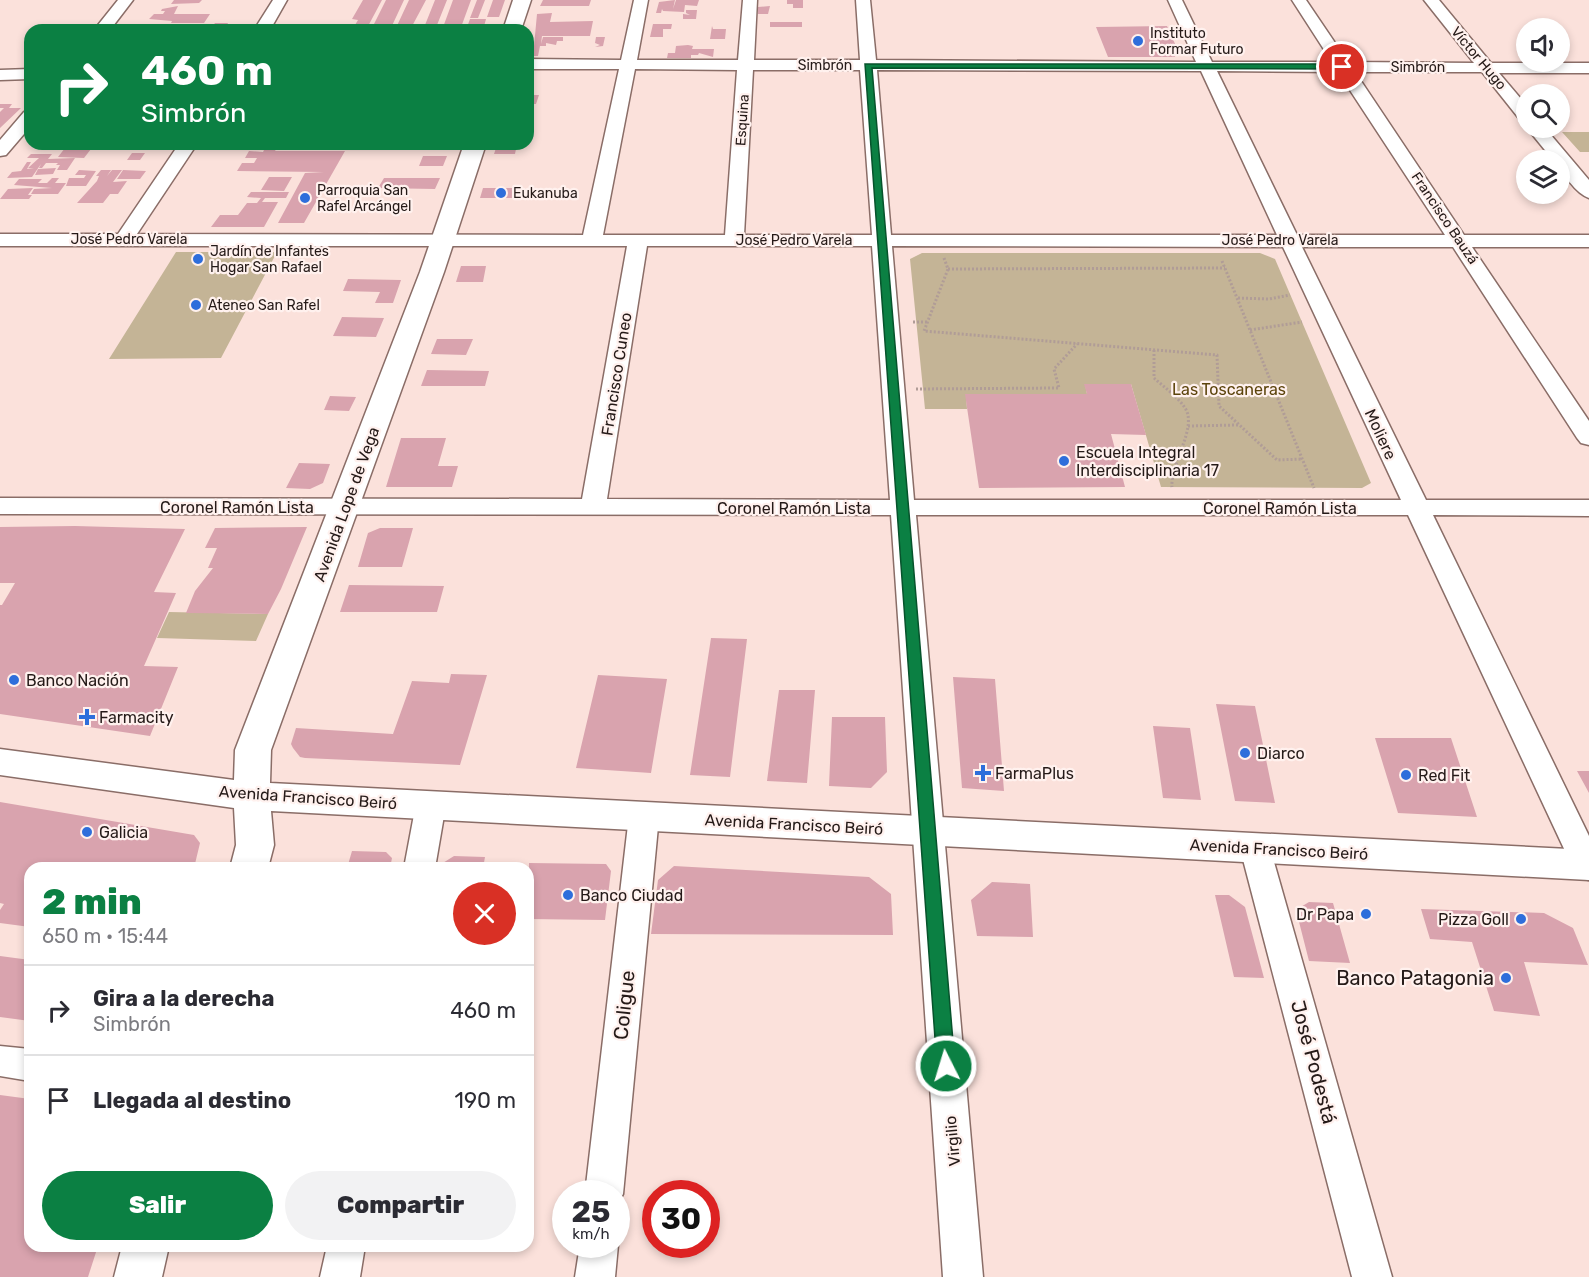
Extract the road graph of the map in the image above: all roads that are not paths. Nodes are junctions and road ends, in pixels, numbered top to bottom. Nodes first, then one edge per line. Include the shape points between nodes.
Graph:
1 (126, 0) edge
2 (280, 0) edge
3 (522, 0) edge
4 (641, 0) edge
5 (750, 0) edge
6 (863, 0) edge
7 (1175, 0) edge
8 (1299, 0) edge
9 (1431, 0) edge
10 (107, 24) edge
11 (266, 24) edge
12 (514, 24) edge
13 (534, 64) edge
14 (628, 64) junction
15 (746, 64) junction
16 (868, 65) junction
17 (1207, 66) junction
18 (1342, 67) junction
19 (1487, 67) junction
20 (1589, 68) edge
21 (24, 74) edge
22 (0, 75) edge
23 (1516, 103) edge
24 (24, 123) edge
25 (1544, 138) edge
26 (184, 150) edge
27 (473, 150) edge
28 (0, 151) edge
29 (1589, 192) edge
30 (124, 239) junction
31 (0, 240) edge
32 (592, 240) junction
33 (638, 240) junction
34 (734, 240) junction
35 (880, 240) junction
36 (1460, 240) junction
37 (443, 241) junction
38 (1290, 241) junction
39 (1589, 241) edge
40 (1589, 438) edge
41 (0, 506) edge
42 (594, 507) junction
43 (344, 508) junction
44 (1416, 508) junction
45 (1589, 508) edge
46 (903, 509) junction
47 (0, 762) edge
48 (252, 796) junction
49 (431, 804) junction
50 (644, 816) junction
51 (927, 831) junction
52 (1255, 848) junction
53 (251, 862) edge
54 (420, 862) edge
55 (1589, 866) edge
56 (0, 1061) edge
57 (24, 1064) edge
58 (605, 1180) edge
59 (144, 1252) edge
60 (345, 1252) edge
61 (597, 1258) edge
62 (138, 1277) edge
63 (340, 1277) edge
64 (595, 1277) edge
65 (963, 1277) edge
66 (1372, 1277) edge

1 - 10 street
2 - 11 street
3 - 12 main road
4 - 14 street
5 - 15 street, Esquina
6 - 16 street, Virgilio
7 - 17 street, Moliere
8 - 18 street, Francisco Bauzá
9 - 19 street, Víctor Hugo
13 - 14 street, Simbrón
14 - 15 street, Simbrón
14 - 32 street
15 - 16 street, Simbrón
15 - 34 street, Esquina
16 - 17 street, Simbrón
16 - 35 street, Virgilio
17 - 18 street, Simbrón
17 - 38 street, Moliere
18 - 19 street, Simbrón
18 - 36 street, Francisco Bauzá
19 - 20 street, Simbrón
19 - 23 street, Víctor Hugo
21 - 22 street
24 - 28 street
25 - 29 street
26 - 30 street
27 - 37 main road, Avenida Lope de Vega
30 - 31 street, José Pedro Varela
30 - 37 street, José Pedro Varela
32 - 33 street, José Pedro Varela
32 - 37 street, José Pedro Varela
33 - 34 street, José Pedro Varela
33 - 42 street, Francisco Cuneo
34 - 35 street, José Pedro Varela
35 - 38 street, José Pedro Varela
35 - 46 street, Virgilio
36 - 38 street, José Pedro Varela
36 - 39 street, José Pedro Varela
36 - 40 street, Francisco Bauzá
37 - 43 main road, Avenida Lope de Vega
38 - 44 street, Moliere
41 - 43 street, Coronel Ramón Lista
42 - 43 street, Coronel Ramón Lista
42 - 46 street, Coronel Ramón Lista
43 - 48 main road, Avenida Lope de Vega via 253,750
44 - 45 street, Coronel Ramón Lista
44 - 46 street, Coronel Ramón Lista
44 - 55 street, Moliere
46 - 51 street, Virgilio
47 - 48 main road, Avenida Francisco Beiró
48 - 49 main road, Avenida Francisco Beiró
48 - 53 main road, Avenida Lope de Vega via 255,845
49 - 50 main road, Avenida Francisco Beiró
49 - 54 street
50 - 51 main road, Avenida Francisco Beiró
50 - 58 street, Coligue
51 - 52 main road, Avenida Francisco Beiró
51 - 65 street, Virgilio
52 - 55 main road, Avenida Francisco Beiró
52 - 66 street, José Podestá
56 - 57 street
59 - 62 main road
60 - 63 street
61 - 64 street

